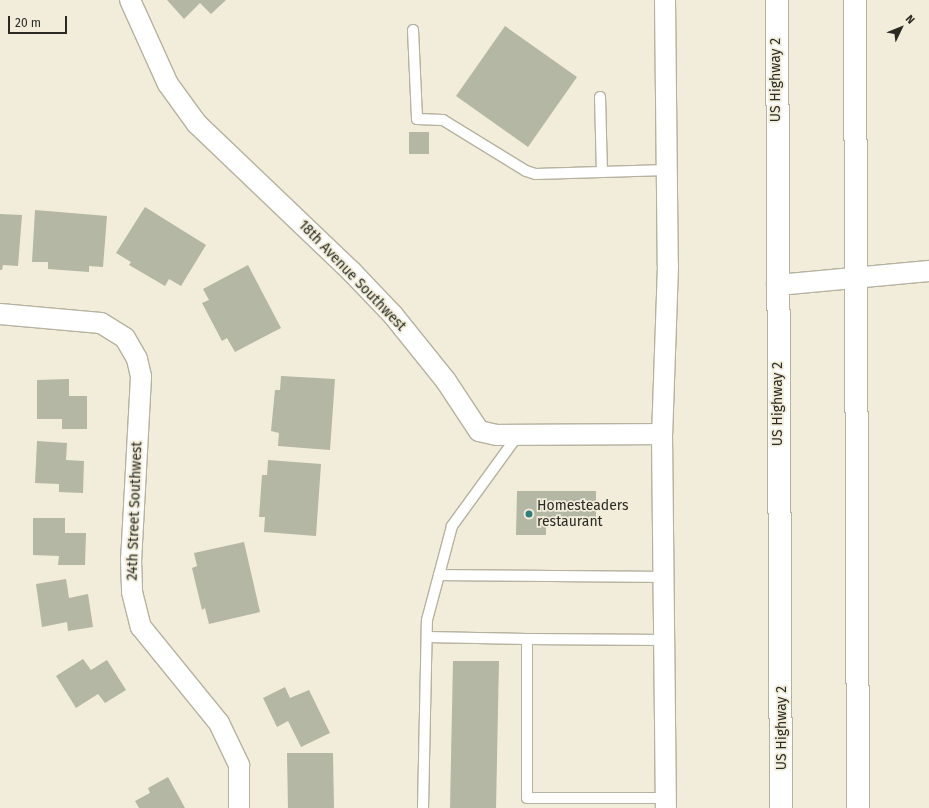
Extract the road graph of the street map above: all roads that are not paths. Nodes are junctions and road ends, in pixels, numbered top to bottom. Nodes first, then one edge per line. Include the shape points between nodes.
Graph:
1 (130, 0) edge
2 (664, 0) edge
3 (777, 0) edge
4 (855, 0) edge
5 (414, 30) dead end
6 (600, 97) dead end
7 (667, 170) junction
8 (602, 172) junction
9 (929, 271) edge
10 (857, 277) junction
11 (777, 285) junction
12 (0, 314) edge
13 (662, 434) junction
14 (518, 435) junction
15 (439, 575) junction
16 (665, 577) junction
17 (427, 637) junction
18 (527, 639) junction
19 (664, 640) junction
20 (666, 803) edge
21 (239, 808) edge
22 (423, 808) edge
23 (781, 808) edge
24 (858, 808) edge

1 - 14 street, 18th Avenue Southwest via 168,84 197,124 351,271 393,315 446,381 479,431 497,435
2 - 7 street
3 - 11 highway, US Highway 2
4 - 10 highway
5 - 8 lane via 417,119 444,120 526,171 536,174
6 - 8 lane
7 - 8 lane
7 - 13 street via 668,266
9 - 10 street
10 - 11 street
10 - 24 highway
11 - 23 highway, US Highway 2
12 - 21 street, 24th Street Southwest via 102,323 125,338 137,359 141,377 131,560 132,592 141,627 219,723 239,764
13 - 14 street, 18th Avenue Southwest
13 - 16 street
14 - 15 lane via 452,526
15 - 16 lane
15 - 17 lane via 427,620
16 - 19 street
17 - 18 lane
17 - 22 lane
18 - 19 lane
18 - 20 lane via 527,798
19 - 20 street

